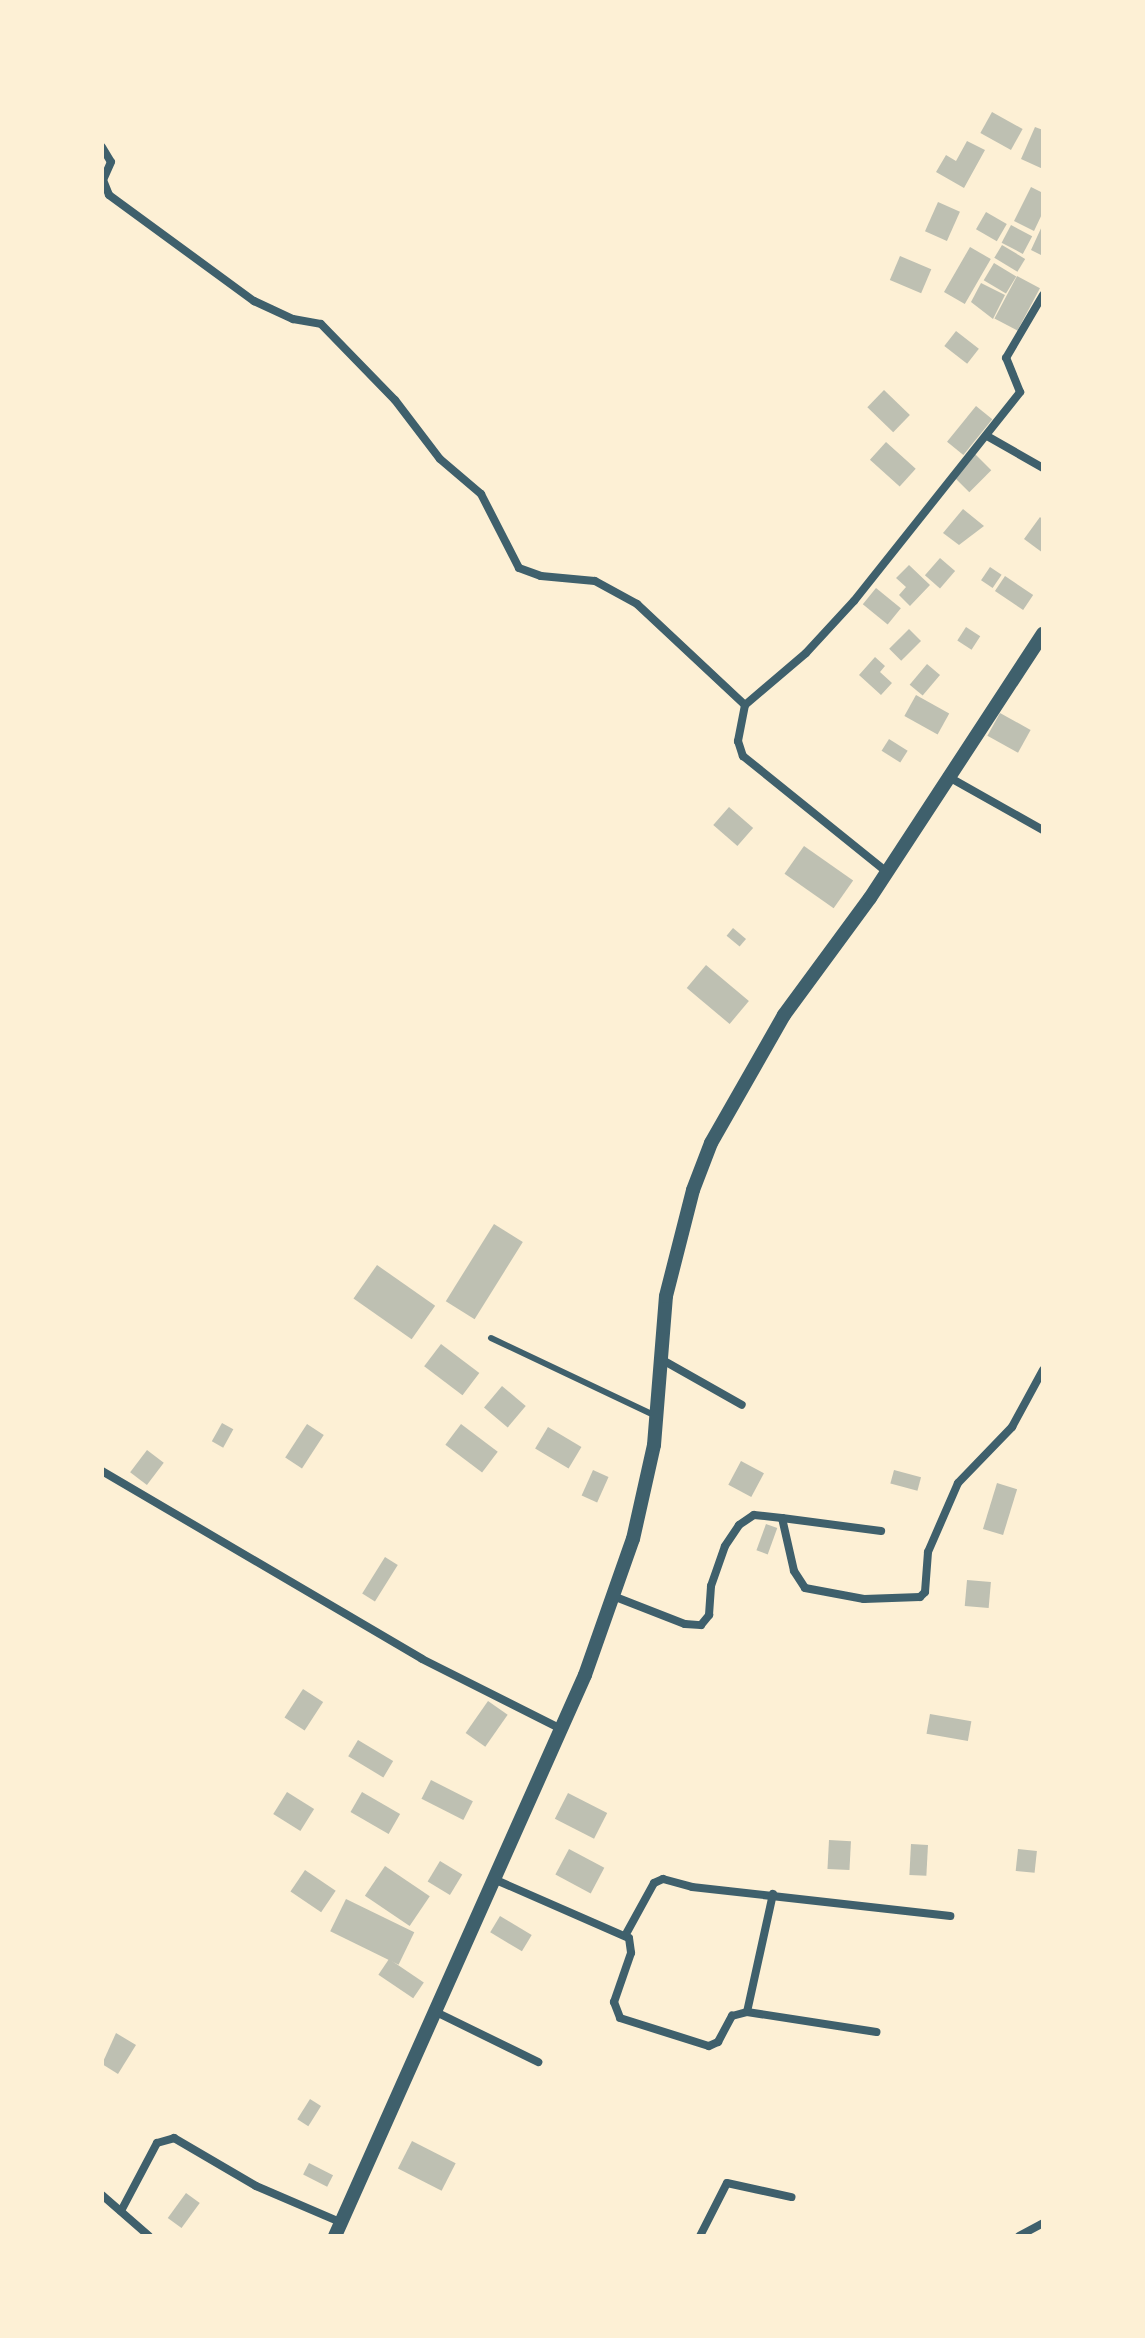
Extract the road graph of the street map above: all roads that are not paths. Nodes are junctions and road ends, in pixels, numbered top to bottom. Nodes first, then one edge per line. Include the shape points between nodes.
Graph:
1 (102, 147) edge
2 (1043, 295) edge
3 (987, 436) junction
4 (1043, 468) edge
5 (1043, 634) edge
6 (745, 705) junction
7 (947, 775) junction
8 (1043, 830) edge
9 (887, 872) junction
10 (491, 1338) dead end
11 (658, 1357) junction
12 (1043, 1370) edge
13 (742, 1405) dead end
14 (656, 1416) junction
15 (102, 1471) edge
16 (782, 1518) junction
17 (881, 1531) dead end
18 (613, 1596) junction
19 (561, 1729) junction
20 (496, 1880) junction
21 (773, 1894) junction
22 (950, 1916) dead end
23 (626, 1934) junction
24 (436, 2012) junction
25 (747, 2012) junction
26 (876, 2032) dead end
27 (538, 2062) dead end
28 (102, 2195) edge
29 (791, 2197) dead end
30 (121, 2211) junction
31 (1043, 2223) edge
32 (338, 2229) edge
33 (149, 2236) edge
34 (700, 2236) edge
35 (1019, 2236) edge

1 - 6 street via 111,162 103,180 109,195 254,301 293,319 321,324 395,400 440,459 481,494 519,568 612,586
2 - 3 street via 1006,358 1020,392
3 - 4 street
3 - 6 street via 854,601 806,653
5 - 7 street
6 - 9 street via 738,741 743,756
7 - 8 street
7 - 9 street
9 - 11 street via 784,1015 711,1143 673,1265
10 - 14 lane
11 - 13 street
11 - 14 street
12 - 16 street via 1012,1427 958,1483 928,1552 923,1595 864,1599 805,1588 794,1571
14 - 18 street via 645,1499
15 - 19 street via 422,1659
16 - 17 street
16 - 18 street via 754,1515 732,1534 715,1571 709,1615 701,1625 685,1624
18 - 19 street
19 - 20 street
20 - 23 street
20 - 24 street
21 - 22 street
21 - 23 street via 658,1880
21 - 25 street
23 - 25 street via 631,1953 614,2002 620,2018 712,2046 732,2016
24 - 27 street
24 - 32 street
25 - 26 street
28 - 30 street
29 - 34 street via 727,2183
30 - 32 street via 157,2143 174,2138
30 - 33 street
31 - 35 street

